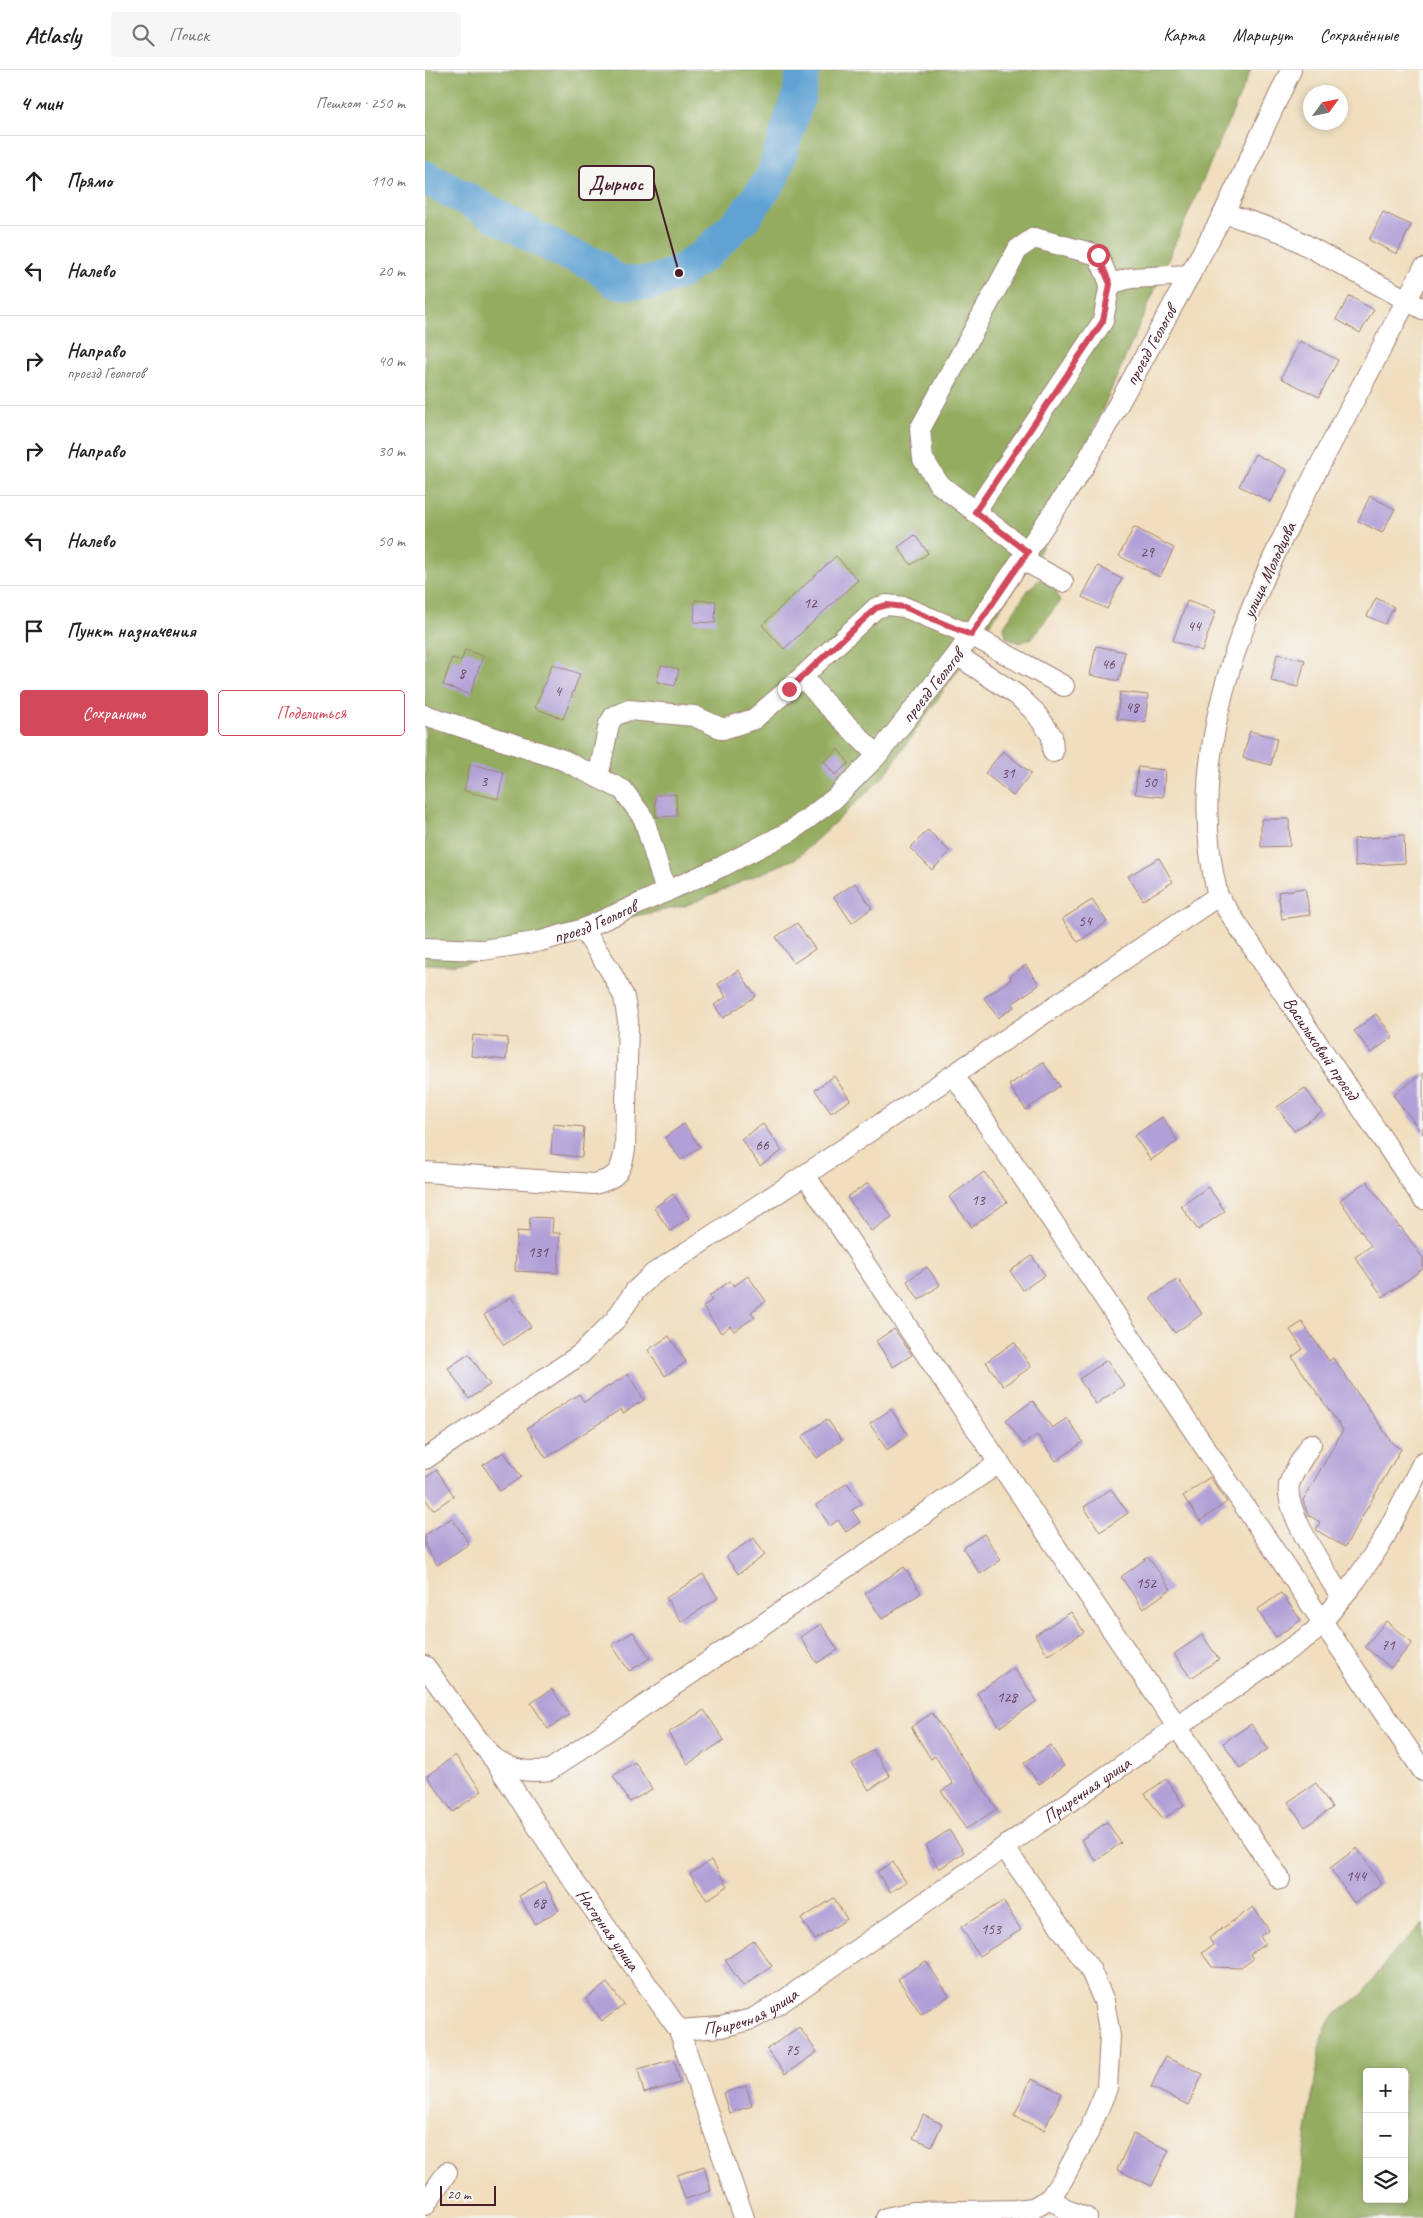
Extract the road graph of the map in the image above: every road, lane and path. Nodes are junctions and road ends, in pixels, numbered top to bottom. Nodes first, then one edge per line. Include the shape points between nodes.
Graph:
1 (1291, 70) edge
2 (1223, 213) junction
3 (1423, 269) edge
4 (1190, 275) junction
5 (1110, 284) junction
6 (1415, 304) edge
7 (975, 512) junction
8 (1025, 556) junction
9 (1063, 582) dead end
10 (971, 635) junction
11 (957, 655) junction
12 (803, 677) junction
13 (1064, 686) dead end
14 (425, 715) edge
15 (1053, 752) dead end
16 (877, 755) junction
17 (598, 778) junction
18 (666, 892) junction
19 (1219, 896) junction
20 (583, 929) junction
21 (425, 948) edge
22 (954, 1075) junction
23 (425, 1172) edge
24 (805, 1175) junction
25 (1423, 1200) edge
26 (1311, 1444) dead end
27 (425, 1459) edge
28 (1423, 1462) edge
29 (999, 1463) junction
30 (1341, 1597) junction
31 (1322, 1621) junction
32 (425, 1666) edge
33 (1177, 1727) junction
34 (492, 1756) junction
35 (1423, 1771) edge
36 (1004, 1847) junction
37 (1280, 1879) dead end
38 (679, 2030) junction
39 (447, 2172) dead end
40 (1050, 2198) junction
41 (425, 2205) edge
42 (744, 2218) edge
43 (886, 2218) edge
44 (1087, 2218) edge

1 - 2 street, проезд Геологов
2 - 4 street, проезд Геологов
2 - 6 street via 1282,232
3 - 6 street, улица Молодцова
4 - 5 street via 1131,278
4 - 8 street, проезд Геологов via 1083,468
5 - 7 street via 1103,321
5 - 7 street via 1098,255 1034,238 1017,249 920,429 923,459 939,484
6 - 19 street, улица Молодцова via 1302,499 1243,624 1218,712 1208,780 1212,869
7 - 8 street
8 - 9 street
8 - 10 street, проезд Геологов
10 - 11 street, проезд Геологов
10 - 12 street via 904,607 887,605 876,608
10 - 13 street
11 - 15 street via 1017,695 1035,712 1051,736
11 - 16 street, проезд Геологов
12 - 16 street
12 - 17 street via 754,718 723,729 694,716 629,710 614,716 609,724
14 - 17 street via 563,760
16 - 18 street, проезд Геологов via 835,799 791,831
17 - 18 street via 623,790 644,819
18 - 20 street, проезд Геологов
19 - 22 street
19 - 25 street, Васильковый проезд
20 - 21 street, проезд Геологов via 541,941 491,949
20 - 23 street via 624,997 628,1022 622,1167 611,1180 595,1184
22 - 24 street
22 - 31 street
24 - 27 street via 653,1274 635,1290 615,1320 581,1354
24 - 29 street
26 - 30 street via 1289,1486 1291,1504 1298,1523
28 - 30 street, Приречная улица via 1381,1542
29 - 33 street
29 - 34 street via 550,1770 533,1772 509,1768
30 - 31 street, Приречная улица
31 - 33 street, Приречная улица via 1314,1632
31 - 35 street
32 - 34 street, Нагорная улица
33 - 36 street, Приречная улица
33 - 37 street
34 - 38 street, Нагорная улица via 563,1866
36 - 38 street, Приречная улица via 752,2020 721,2027
36 - 40 street via 1090,1970 1103,2001 1110,2036 1107,2088 1088,2133
38 - 42 street, Нагорная улица
39 - 41 street
40 - 43 street via 1033,2208 913,2212
40 - 44 street

